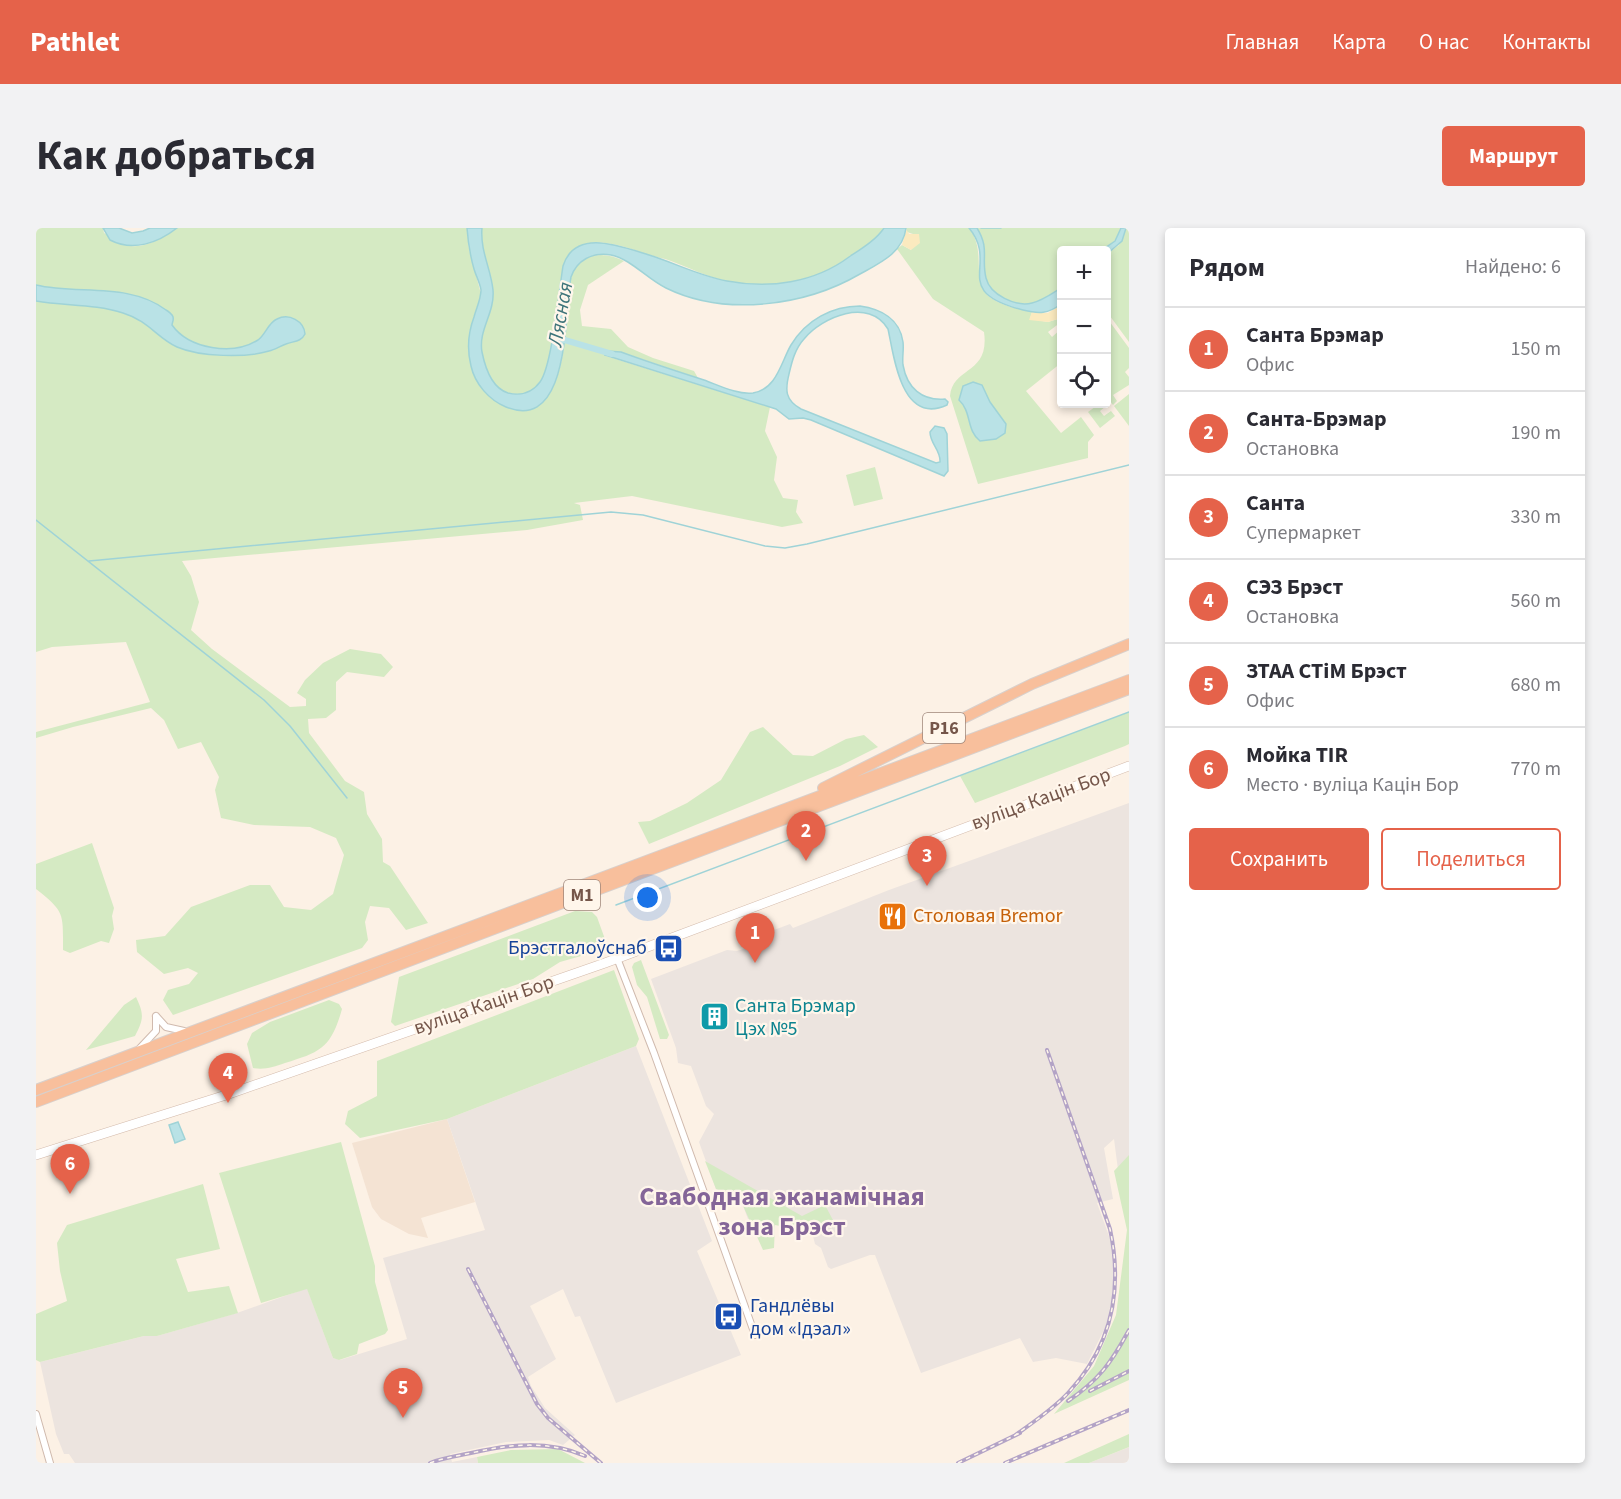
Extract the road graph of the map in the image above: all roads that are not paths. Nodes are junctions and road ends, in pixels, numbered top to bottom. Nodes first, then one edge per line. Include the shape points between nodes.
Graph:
1 (1129, 644) edge
2 (1129, 680) edge
3 (1129, 690) edge
4 (1129, 766) edge
5 (762, 818) junction
6 (617, 958) junction
7 (194, 1031) junction
8 (135, 1053) junction
9 (36, 1090) edge
10 (36, 1102) edge
11 (36, 1155) edge
12 (755, 1335) dead end
13 (36, 1414) edge
14 (50, 1463) edge

1 - 5 highway, Р16 via 1032,684
2 - 5 highway, М1
3 - 10 highway, М1
4 - 6 main road, вуліца Кацін Бор
5 - 7 highway, М1
6 - 11 main road, вуліца Кацін Бор via 226,1095
6 - 12 street
7 - 8 highway, М1
7 - 8 street via 172,1030 156,1016 156,1031
8 - 9 highway, М1
13 - 14 street

